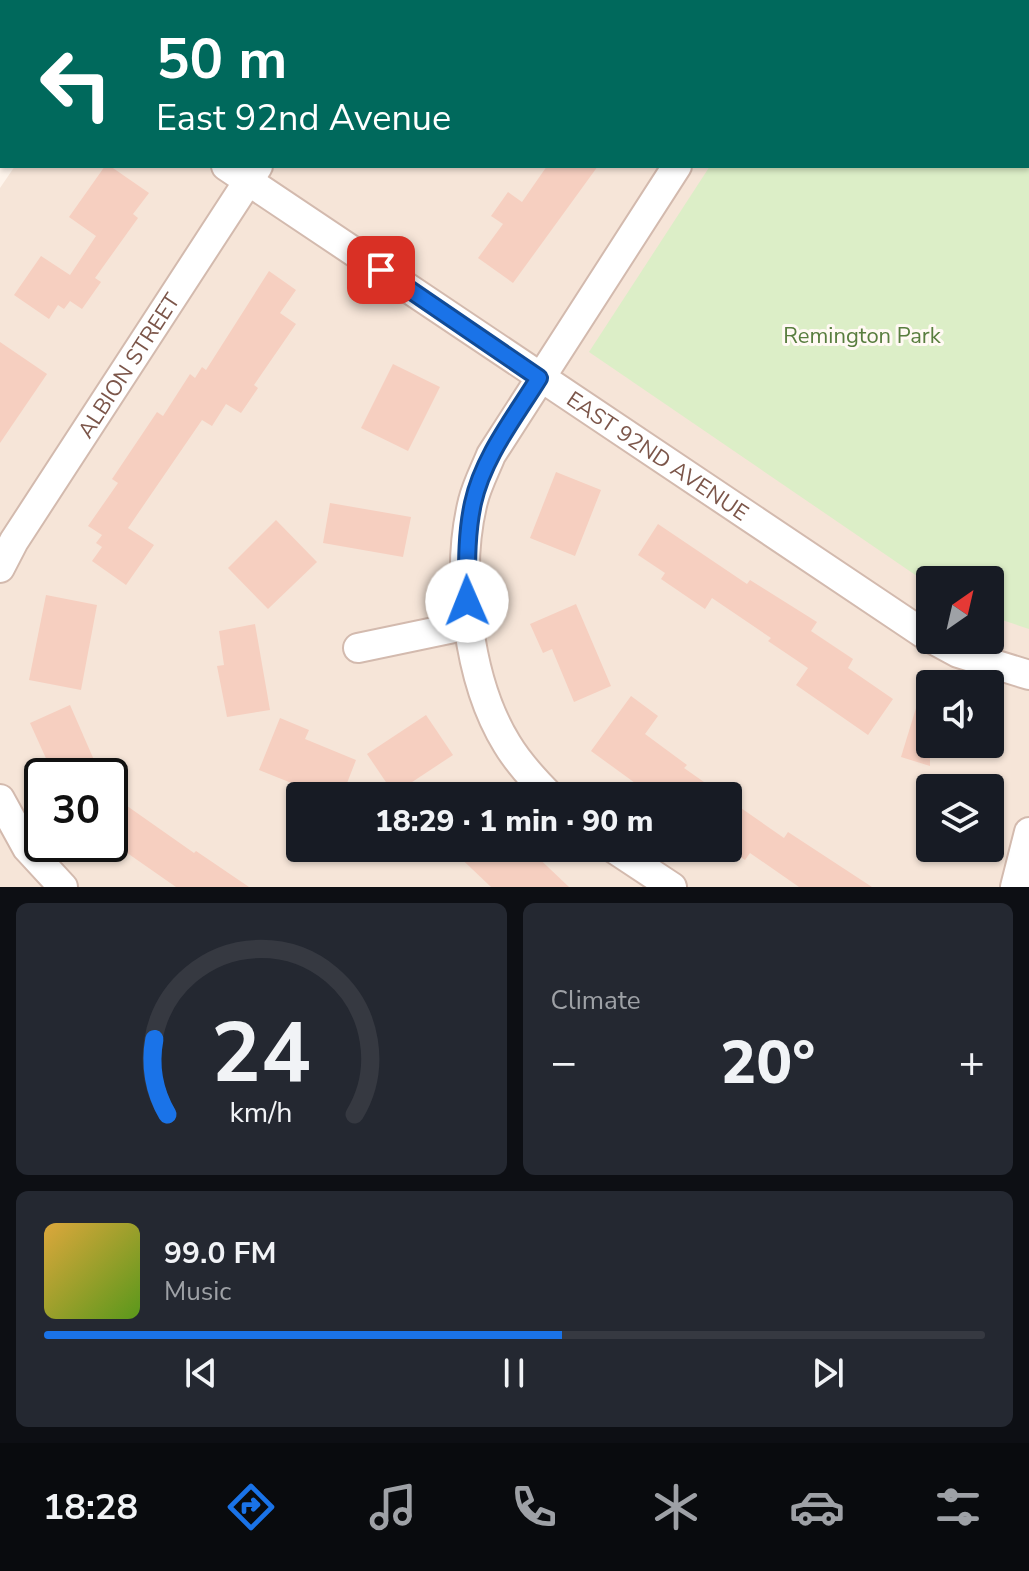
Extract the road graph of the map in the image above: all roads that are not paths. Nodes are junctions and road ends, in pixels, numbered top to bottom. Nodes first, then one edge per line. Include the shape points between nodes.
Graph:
1 (676, 168) edge
2 (244, 171) edge
3 (539, 378) junction
4 (0, 568) edge
5 (468, 625) junction
6 (916, 628) edge
7 (358, 648) dead end
8 (961, 654) edge
9 (1029, 675) edge
10 (537, 782) edge
11 (0, 799) edge
12 (1029, 832) edge
13 (634, 862) edge
14 (63, 887) edge
15 (672, 887) edge
16 (1015, 887) edge

1 - 3 street
2 - 3 street, EAST 92ND AVENUE
2 - 4 street, ALBION STREET
3 - 5 street via 491,455 473,501 466,553
3 - 6 street, EAST 92ND AVENUE
5 - 7 street
5 - 10 street via 494,719
8 - 9 street, EAST 92ND AVENUE
11 - 14 street via 27,848
12 - 16 street
13 - 15 street

